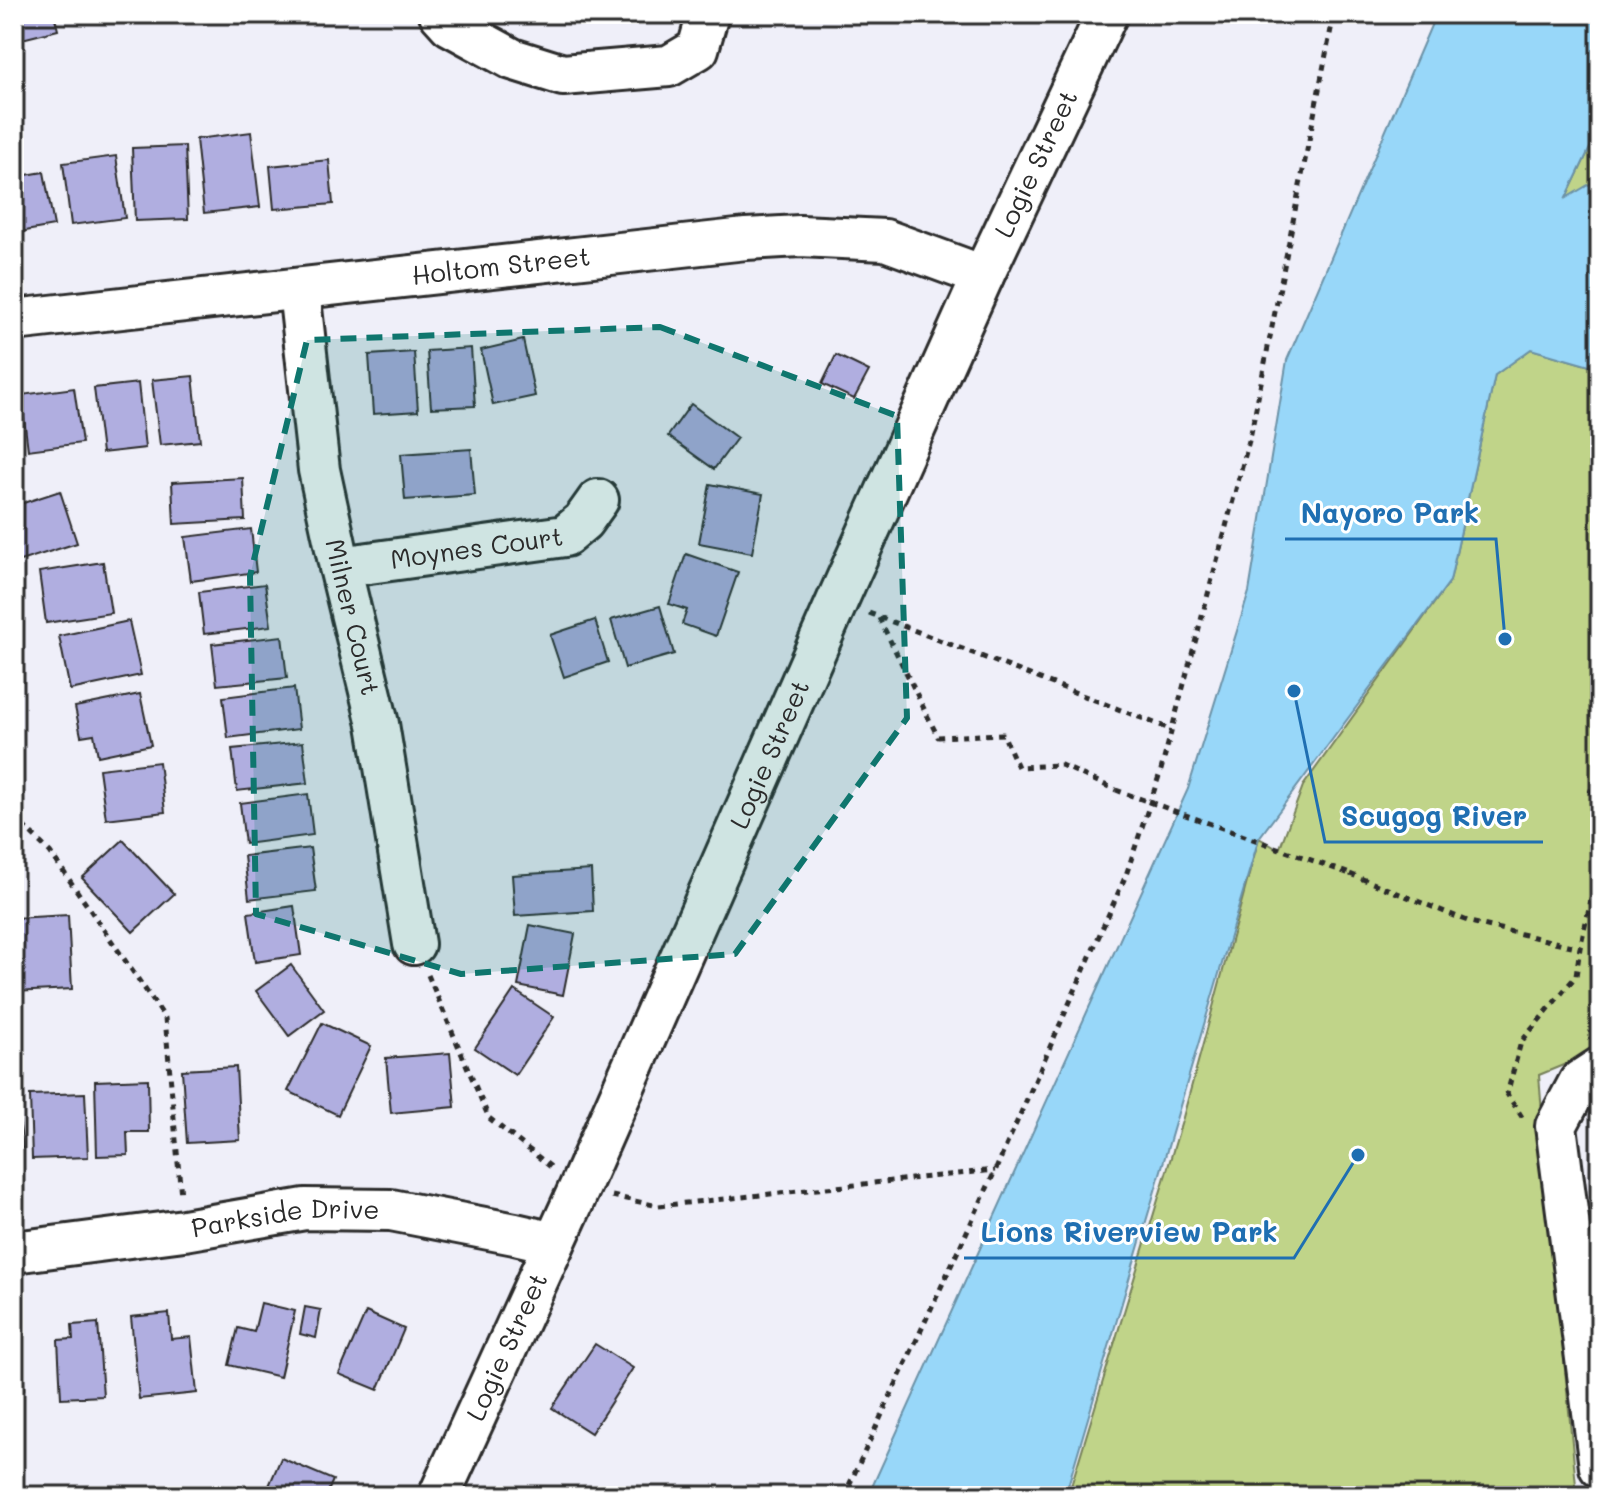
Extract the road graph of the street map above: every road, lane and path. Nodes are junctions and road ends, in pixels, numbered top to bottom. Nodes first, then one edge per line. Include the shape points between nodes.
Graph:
1 (440, 14) edge
2 (1107, 14) edge
3 (1334, 14) edge
4 (703, 32) edge
5 (983, 276) junction
6 (299, 290) junction
7 (14, 320) edge
8 (598, 500) dead end
9 (340, 567) junction
10 (1170, 729) junction
11 (1600, 781) edge
12 (1600, 809) edge
13 (14, 817) edge
14 (1600, 845) edge
15 (1597, 880) edge
16 (414, 944) joint
17 (1580, 948) junction
18 (1590, 1074) edge
19 (1556, 1126) junction
20 (996, 1169) junction
21 (579, 1189) junction
22 (184, 1230) junction
23 (554, 1243) junction
24 (14, 1252) edge
25 (1600, 1467) edge
26 (439, 1496) edge
27 (844, 1496) edge

1 - 4 street via 450,25 512,59 563,75 669,66
2 - 5 street, Logie Street
3 - 10 path via 1251,433
5 - 6 street, Holtom Street via 885,240 800,236
5 - 21 street, Logie Street
6 - 7 street, Holtom Street
6 - 9 street, Milner Court via 319,470
8 - 9 street, Moynes Court via 565,536
9 - 16 street, Milner Court via 378,724
10 - 17 path, bridge via 879,618 938,737 1003,734 1018,767 1061,765 1470,922
10 - 20 path via 1126,875
11 - 12 path via 1589,795
13 - 22 path via 50,852 165,1018
14 - 15 path
15 - 17 path
16 - 21 path via 489,1118
17 - 19 path via 1576,976 1521,1042 1507,1094 1526,1122
18 - 19 street
19 - 25 street
20 - 21 path via 658,1206
20 - 27 path
21 - 23 street, Logie Street
22 - 23 street, Parkside Drive via 305,1209 391,1210
22 - 24 street, Parkside Drive
23 - 26 street, Logie Street

